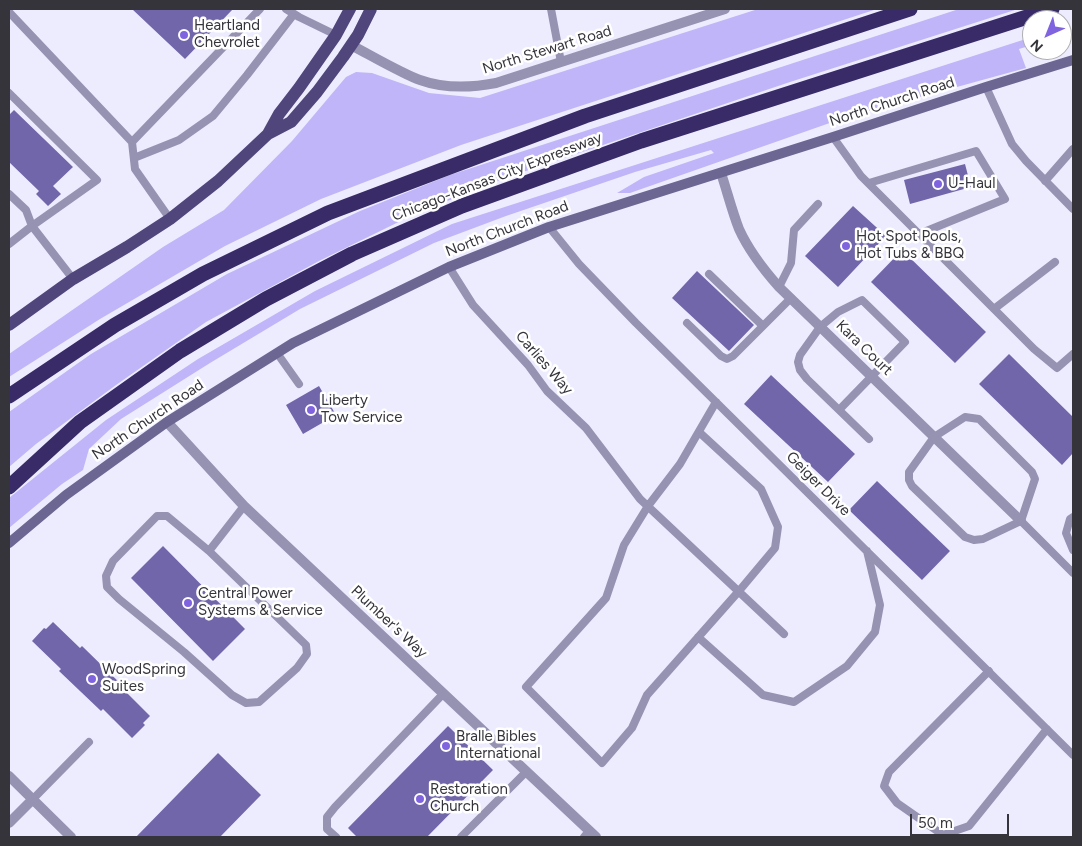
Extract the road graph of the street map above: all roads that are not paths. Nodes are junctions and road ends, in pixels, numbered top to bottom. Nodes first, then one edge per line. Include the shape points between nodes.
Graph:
1 (260, 9) edge
2 (286, 9) edge
3 (350, 9) edge
4 (371, 9) edge
5 (551, 9) edge
6 (725, 9) edge
7 (910, 9) edge
8 (1052, 9) edge
9 (9, 12) edge
10 (294, 14) junction
11 (336, 35) junction
12 (351, 44) junction
13 (1073, 60) edge
14 (560, 62) junction
15 (986, 87) junction
16 (9, 93) edge
17 (268, 134) junction
18 (833, 137) junction
19 (132, 142) junction
20 (1073, 149) edge
21 (134, 158) junction
22 (721, 173) junction
23 (1046, 181) junction
24 (869, 183) junction
25 (9, 194) edge
26 (818, 204) dead end
27 (1073, 209) edge
28 (170, 219) junction
29 (32, 226) junction
30 (549, 228) junction
31 (920, 234) junction
32 (9, 244) edge
33 (1055, 262) dead end
34 (449, 267) junction
35 (709, 274) dead end
36 (73, 279) junction
37 (779, 287) junction
38 (790, 298) junction
39 (994, 309) junction
40 (687, 323) dead end
41 (9, 325) edge
42 (763, 326) junction
43 (820, 327) junction
44 (277, 353) junction
45 (1073, 354) edge
46 (872, 376) junction
47 (299, 384) dead end
48 (9, 396) edge
49 (716, 402) junction
50 (839, 410) junction
51 (167, 422) junction
52 (699, 432) junction
53 (934, 437) junction
54 (869, 439) dead end
55 (9, 487) edge
56 (244, 506) junction
57 (648, 506) junction
58 (1073, 516) edge
59 (1020, 521) junction
60 (9, 543) edge
61 (1073, 550) edge
62 (209, 551) junction
63 (867, 551) junction
64 (1073, 573) edge
65 (739, 591) junction
66 (784, 634) dead end
67 (698, 637) junction
68 (989, 671) junction
69 (443, 694) junction
70 (1047, 728) junction
71 (89, 742) dead end
72 (1073, 754) edge
73 (526, 772) junction
74 (9, 776) edge
75 (33, 799) junction
76 (9, 823) edge
77 (590, 835) edge
78 (71, 837) edge
79 (336, 837) edge
80 (461, 837) edge

1 - 19 lane
2 - 10 lane
3 - 11 main road
4 - 12 main road
5 - 14 lane
6 - 14 street, North Stewart Road
7 - 48 highway, Chicago-Kansas City Expressway via 585,116 328,212 195,279 115,325
8 - 55 highway, Chicago-Kansas City Expressway via 641,141 462,206 352,254 266,299 180,351 80,422
9 - 19 lane
10 - 11 lane
10 - 21 lane via 213,116 179,140
11 - 17 main road
12 - 14 street, North Stewart Road via 419,80 457,87 496,83
12 - 17 main road via 303,109 290,122
13 - 15 main road, North Church Road
15 - 18 main road, North Church Road
15 - 23 lane via 1012,144
16 - 29 lane via 97,180
17 - 28 main road via 218,181
18 - 22 main road, North Church Road
18 - 24 lane
19 - 21 lane
20 - 23 lane
21 - 28 lane via 135,170
22 - 30 main road, North Church Road
22 - 37 street, Kara Court via 739,228 764,270
23 - 27 lane
24 - 31 lane
24 - 31 lane via 976,151 1005,199
25 - 29 lane via 26,210
26 - 37 lane via 794,230 791,263
28 - 36 main road
29 - 32 lane
29 - 36 lane
30 - 34 main road, North Church Road
30 - 49 lane, Geiger Drive via 579,264
31 - 39 lane
33 - 39 lane
34 - 44 main road, North Church Road
34 - 57 lane, Carlies Way via 473,305 528,365 547,391 586,428
35 - 42 lane
36 - 41 main road
37 - 38 street, Kara Court
38 - 42 lane
38 - 43 street, Kara Court
39 - 45 lane via 1057,368
40 - 42 lane via 727,359
43 - 46 street, Kara Court
43 - 46 lane via 838,312 862,300 905,342
43 - 50 lane via 798,362 807,379
44 - 47 lane
44 - 51 main road, North Church Road
46 - 50 lane
46 - 53 street, Kara Court
49 - 52 lane
49 - 63 lane, Geiger Drive
50 - 54 lane
51 - 56 street, Plumber's Way
51 - 60 main road, North Church Road via 66,495
52 - 57 lane via 680,464
52 - 65 lane via 761,489 778,527 775,548
53 - 59 street, Kara Court
53 - 59 lane via 966,417 978,420 1032,472 1035,479
53 - 59 lane via 910,472 912,486 970,539 983,539
56 - 62 lane
56 - 69 street, Plumber's Way
57 - 65 lane, Carlies Way
57 - 67 lane via 624,545 606,598 526,687 602,762 632,728 647,695
58 - 61 lane via 1066,533
59 - 64 lane
62 - 62 lane via 306,645 307,654 297,668 259,702 246,704 232,695 107,587 106,576 112,562 157,516 167,516
63 - 67 lane via 880,605 875,632 847,666 794,702 763,695
63 - 68 lane, Geiger Drive
65 - 66 lane, Carlies Way
65 - 67 lane
68 - 70 lane, Geiger Drive
68 - 70 lane via 889,772 884,786 897,803 943,835 969,826
69 - 73 street, Plumber's Way
69 - 79 lane via 335,806 327,817 327,829
70 - 72 lane, Geiger Drive
71 - 75 lane
73 - 77 street, Plumber's Way
73 - 80 lane
74 - 75 street
75 - 76 street
75 - 78 street

